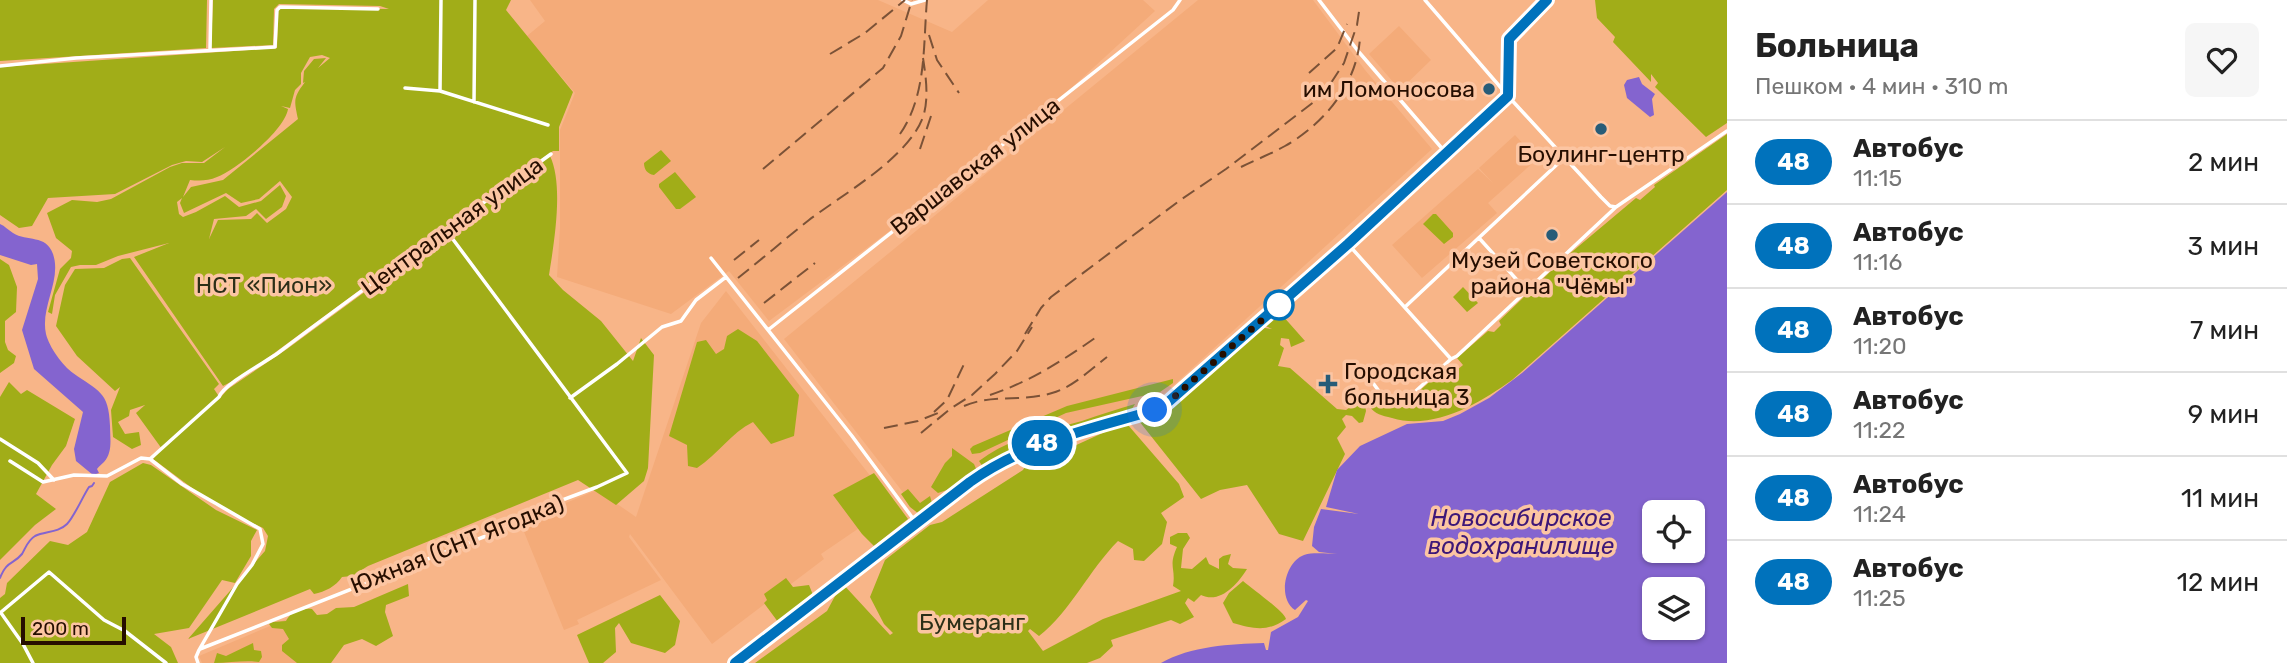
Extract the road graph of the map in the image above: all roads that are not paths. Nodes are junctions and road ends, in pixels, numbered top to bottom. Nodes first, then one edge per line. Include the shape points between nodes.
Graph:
1 (211, 0) edge
2 (441, 0) edge
3 (475, 0) edge
4 (903, 0) edge
5 (925, 0) edge
6 (1180, 0) edge
7 (1319, 0) edge
8 (1425, 0) edge
9 (1547, 0) edge
10 (378, 9) dead end
11 (210, 50) junction
12 (0, 66) edge
13 (405, 88) dead end
14 (440, 91) junction
15 (1508, 96) junction
16 (474, 102) junction
17 (548, 125) dead end
18 (1727, 131) edge
19 (1446, 153) junction
20 (551, 154) dead end
21 (1565, 157) junction
22 (1616, 207) junction
23 (449, 234) dead end
24 (1479, 238) junction
25 (1348, 244) junction
26 (711, 258) dead end
27 (726, 277) junction
28 (1527, 291) junction
29 (1405, 307) junction
30 (768, 330) junction
31 (1451, 359) junction
32 (1373, 383) dead end
33 (570, 398) junction
34 (0, 439) edge
35 (150, 459) junction
36 (10, 461) dead end
37 (54, 480) junction
38 (917, 524) junction
39 (1, 613) edge
40 (199, 650) junction
41 (33, 663) edge
42 (166, 663) edge
43 (198, 663) edge
44 (735, 663) edge

1 - 11 street
2 - 14 street
3 - 16 street
4 - 5 street via 911,4
6 - 30 street, Варшавская улица
7 - 19 street
8 - 15 street
9 - 15 main road via 1509,39
10 - 11 street via 280,7 275,47
11 - 12 street
13 - 14 street
14 - 16 street
15 - 19 main road
15 - 21 street
16 - 17 street
18 - 22 street
19 - 25 main road
20 - 35 street, Центральная улица via 222,390
21 - 22 street
21 - 24 street
22 - 28 street
23 - 33 street
24 - 28 street
24 - 29 street
25 - 29 street
25 - 38 main road via 1166,404 1010,456
26 - 27 street
27 - 30 street
27 - 33 street via 695,300 681,321 662,327
28 - 31 street
29 - 31 street
30 - 38 street
31 - 32 street via 1403,401 1387,402
33 - 40 street, Южная (СНТ Ягодка) via 627,473 517,517 496,532
34 - 37 street via 38,463
35 - 37 street via 141,458 107,477 74,475
35 - 40 street via 262,533 263,544 252,565
36 - 37 street via 43,482
38 - 44 main road
39 - 41 street
39 - 42 street via 49,572 104,621
40 - 43 street

